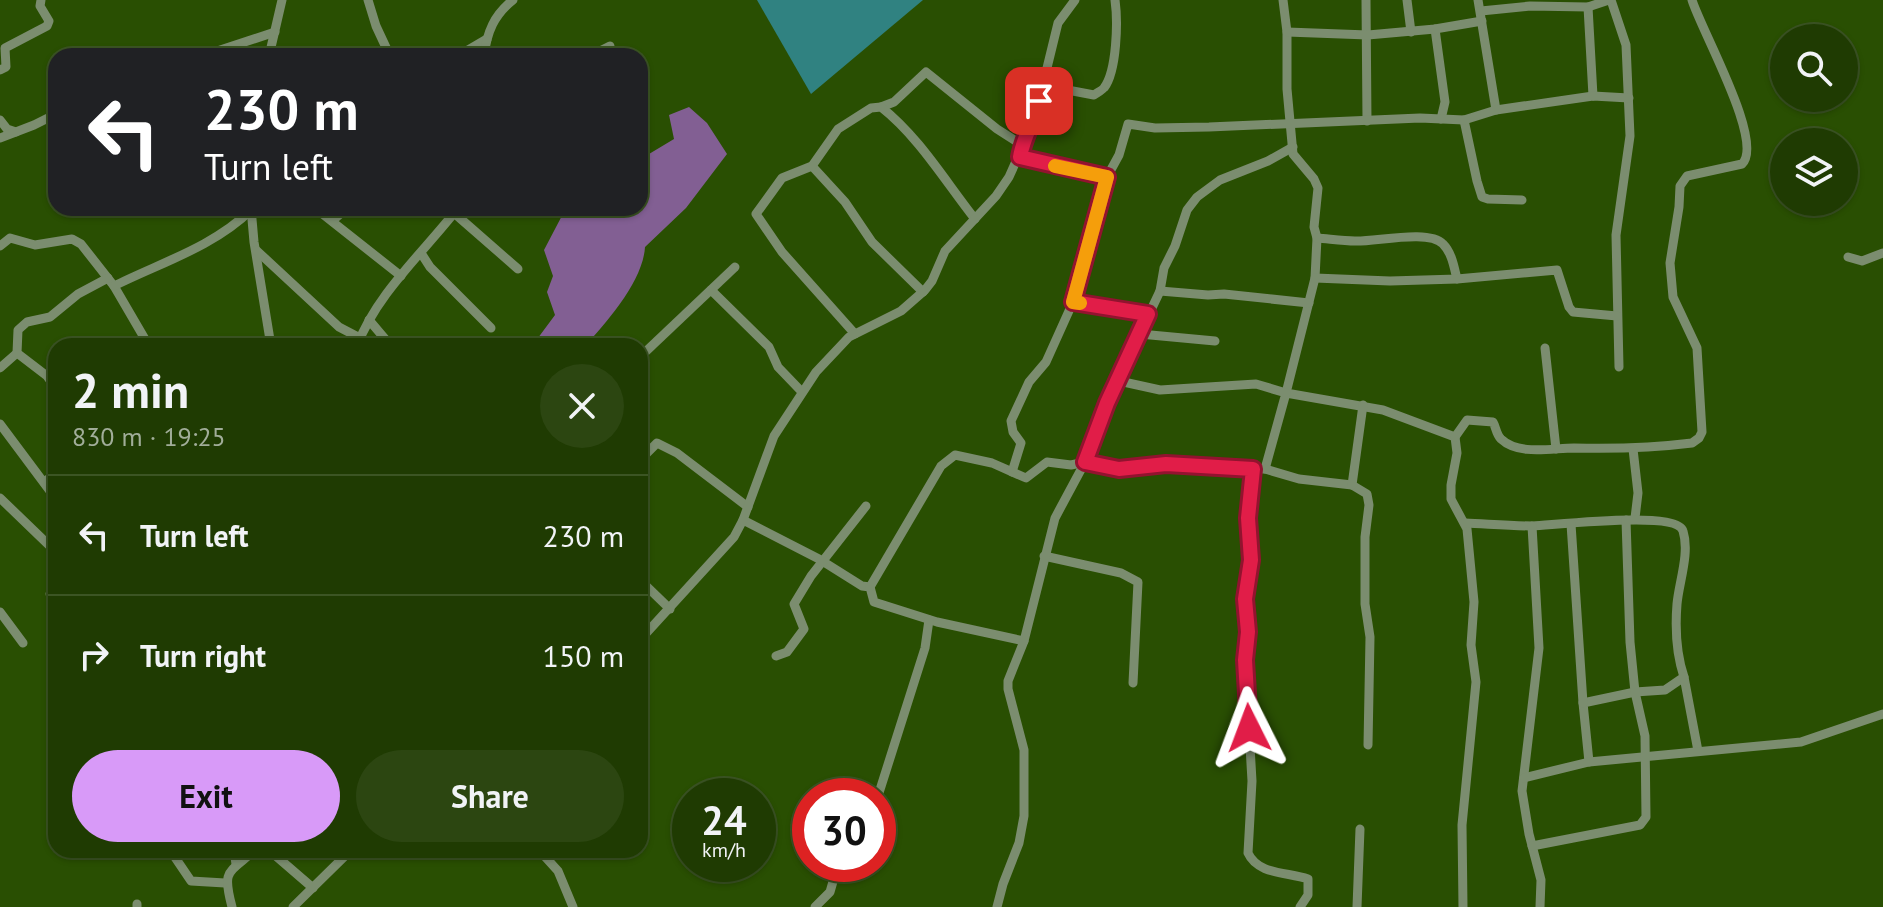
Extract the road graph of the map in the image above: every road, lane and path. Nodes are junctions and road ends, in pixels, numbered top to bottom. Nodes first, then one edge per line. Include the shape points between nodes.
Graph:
1 (41, 0) edge
2 (283, 0) edge
3 (368, 0) edge
4 (513, 0) edge
5 (1075, 0) edge
6 (1115, 0) edge
7 (1283, 0) edge
8 (1366, 0) edge
9 (1407, 0) edge
10 (1478, 0) edge
11 (1610, 0) edge
12 (1692, 0) edge
13 (1530, 3) edge
14 (1588, 7) junction
15 (1482, 16) junction
16 (1435, 29) junction
17 (275, 32) junction
18 (1287, 32) junction
19 (1411, 32) junction
20 (1368, 35) junction
21 (487, 39) junction
22 (610, 46) dead end
23 (226, 48) edge
24 (271, 48) edge
25 (386, 48) edge
26 (475, 48) edge
27 (485, 48) edge
28 (606, 48) edge
29 (0, 70) edge
30 (1041, 85) junction
31 (1593, 96) junction
32 (1629, 98) junction
33 (881, 107) junction
34 (1496, 110) junction
35 (48, 118) edge
36 (1441, 119) junction
37 (0, 120) edge
38 (1464, 120) junction
39 (1367, 121) junction
40 (1290, 122) junction
41 (16, 132) junction
42 (0, 138) edge
43 (1022, 145) junction
44 (1293, 147) junction
45 (1020, 157) junction
46 (812, 166) junction
47 (1107, 177) junction
48 (1522, 200) dead end
49 (244, 216) edge
50 (252, 216) edge
51 (325, 216) edge
52 (338, 216) edge
53 (452, 216) edge
54 (461, 216) edge
55 (975, 219) junction
56 (332, 221) junction
57 (1317, 238) junction
58 (0, 246) edge
59 (256, 250) junction
60 (421, 253) junction
61 (1883, 253) edge
62 (1848, 257) dead end
63 (735, 267) dead end
64 (518, 269) dead end
65 (401, 276) junction
66 (1315, 278) junction
67 (1457, 279) junction
68 (111, 282) junction
69 (711, 290) junction
70 (1160, 291) junction
71 (923, 292) junction
72 (1073, 302) junction
73 (1309, 303) junction
74 (1148, 314) junction
75 (1617, 316) junction
76 (369, 320) junction
77 (491, 328) dead end
78 (855, 334) junction
79 (1140, 334) junction
80 (144, 338) edge
81 (271, 338) edge
82 (353, 338) edge
83 (360, 338) edge
84 (384, 338) edge
85 (1215, 341) dead end
86 (1545, 348) dead end
87 (648, 349) edge
88 (17, 353) junction
89 (1619, 367) dead end
90 (0, 368) edge
91 (48, 377) edge
92 (1119, 381) junction
93 (802, 392) junction
94 (1286, 393) junction
95 (1363, 405) junction
96 (0, 424) edge
97 (1455, 437) junction
98 (1556, 449) junction
99 (1633, 449) junction
100 (648, 452) edge
101 (1085, 462) junction
102 (1253, 469) junction
103 (1265, 469) junction
104 (1012, 472) junction
105 (48, 479) edge
106 (44, 482) junction
107 (1352, 485) junction
108 (48, 488) edge
109 (0, 498) edge
110 (866, 506) dead end
111 (748, 507) junction
112 (1630, 519) junction
113 (743, 520) junction
114 (1465, 523) junction
115 (1571, 524) junction
116 (1532, 526) junction
117 (48, 544) edge
118 (1044, 556) junction
119 (824, 562) junction
120 (870, 587) junction
121 (648, 588) edge
122 (670, 609) junction
123 (0, 612) edge
124 (929, 620) junction
125 (648, 632) edge
126 (1024, 641) junction
127 (23, 643) dead end
128 (776, 656) dead end
129 (1684, 677) junction
130 (1133, 683) dead end
131 (1635, 692) junction
132 (1583, 703) junction
133 (1883, 714) edge
134 (1368, 745) dead end
135 (1698, 751) junction
136 (1643, 756) junction
137 (1589, 762) junction
138 (884, 778) edge
139 (1524, 778) junction
140 (1360, 829) dead end
141 (1532, 846) junction
142 (175, 858) edge
143 (235, 858) edge
144 (244, 858) edge
145 (278, 858) edge
146 (343, 858) edge
147 (546, 858) edge
148 (236, 864) junction
149 (833, 882) edge
150 (225, 883) junction
151 (313, 888) junction
152 (296, 906) edge
153 (232, 907) edge
154 (573, 907) edge
155 (815, 907) edge
156 (997, 907) edge
157 (1300, 907) edge
158 (1357, 907) edge
159 (1463, 907) edge
160 (1540, 907) edge

1 - 29 street via 47,26 5,48 6,67
2 - 17 street
3 - 25 street
4 - 21 street via 496,15
5 - 30 street via 1058,23
6 - 30 street via 1116,40 1104,88 1094,95
7 - 18 street
8 - 20 street
9 - 19 street
10 - 15 street
11 - 14 street
11 - 32 street via 1626,45
12 - 99 street via 1728,83 1749,153 1742,164 1687,176 1680,186 1670,263 1673,297 1697,348 1702,432 1692,443
13 - 14 street
13 - 15 street
14 - 31 street
15 - 16 street
15 - 34 street
16 - 19 street
16 - 36 street via 1445,102
17 - 23 street
17 - 24 street
18 - 20 street
18 - 40 street
19 - 20 street
20 - 39 street
21 - 26 street
21 - 27 street
22 - 28 street
30 - 43 street via 1034,121
31 - 32 street
31 - 34 street
32 - 75 street via 1630,136 1616,235
33 - 43 street via 894,102 926,72
33 - 46 street via 838,129
33 - 55 street via 922,149
34 - 38 street
35 - 41 street
36 - 38 street
36 - 39 street
37 - 41 street
38 - 48 street via 1482,197
39 - 40 street
40 - 44 street
40 - 47 street via 1182,128 1128,124
41 - 42 street
43 - 45 street
44 - 57 street via 1296,160 1318,188
44 - 70 street via 1228,175 1197,197 1164,268
45 - 47 street
45 - 55 street
46 - 71 street via 872,242
46 - 78 street via 782,178 756,214 782,252
47 - 72 street
49 - 68 street via 200,246
50 - 59 street
51 - 56 street
52 - 56 street
53 - 60 street
54 - 64 street
55 - 71 street via 945,251
56 - 65 street
57 - 66 street
57 - 67 street via 1434,238 1451,258
58 - 68 street via 10,238 35,245 72,239
59 - 81 street
59 - 82 street
60 - 65 street
60 - 77 street
61 - 62 street via 1862,261
63 - 69 street
65 - 76 street
66 - 67 street
66 - 73 street
67 - 75 street via 1557,270 1573,312
68 - 80 street
68 - 88 street via 78,294 50,317 27,322 18,330
69 - 87 street
69 - 93 street via 769,347 778,367
70 - 73 street
70 - 74 street
71 - 78 street via 901,311
72 - 74 street
72 - 104 street via 1011,421 1021,443
73 - 94 street
74 - 79 street
75 - 89 street
76 - 83 street
76 - 84 street
78 - 93 street via 829,356
79 - 85 street
79 - 92 street
86 - 98 street
88 - 90 street
88 - 91 street
92 - 94 street via 1160,390 1256,384
92 - 101 street
93 - 111 street via 774,436
94 - 95 street
94 - 103 street
95 - 97 street
95 - 107 street
96 - 106 street
97 - 98 street via 1472,419 1493,422 1498,436 1519,447
97 - 114 street via 1451,499
98 - 99 street
99 - 112 street via 1638,493
100 - 111 street via 657,443 677,453
101 - 102 street via 1119,469 1166,464
101 - 104 street via 1047,462 1026,478
101 - 118 street via 1055,518
102 - 103 street
102 - 157 street via 1245,599 1252,781 1248,853 1274,872 1308,879 1308,895
103 - 107 street
104 - 120 street via 955,455 941,466
105 - 106 street
106 - 108 street
107 - 134 street via 1367,494 1369,505
109 - 117 street
110 - 119 street
111 - 113 street
112 - 115 street
112 - 129 street via 1671,522 1683,530 1677,654
112 - 131 street
113 - 119 street
113 - 122 street
114 - 116 street
114 - 159 street via 1476,682 1462,825
115 - 116 street
115 - 132 street
116 - 139 street via 1539,648
118 - 126 street
118 - 130 street via 1121,573 1138,582
119 - 120 street
119 - 128 street via 794,604 804,629 787,652
120 - 124 street via 874,602
121 - 122 street
122 - 125 street
123 - 127 street
124 - 126 street
124 - 138 street
126 - 156 street via 1008,681 1024,750 1024,816
129 - 131 street via 1665,690
129 - 135 street
131 - 132 street
131 - 136 street via 1645,736
132 - 137 street
133 - 135 street via 1801,742
135 - 136 street
136 - 137 street
136 - 141 street via 1646,817 1640,825
137 - 139 street
139 - 141 street
140 - 158 street
141 - 160 street via 1541,880
142 - 150 street via 191,881
143 - 148 street
144 - 148 street
145 - 151 street
146 - 151 street
147 - 154 street via 558,871
148 - 150 street
149 - 155 street
150 - 153 street
151 - 152 street

